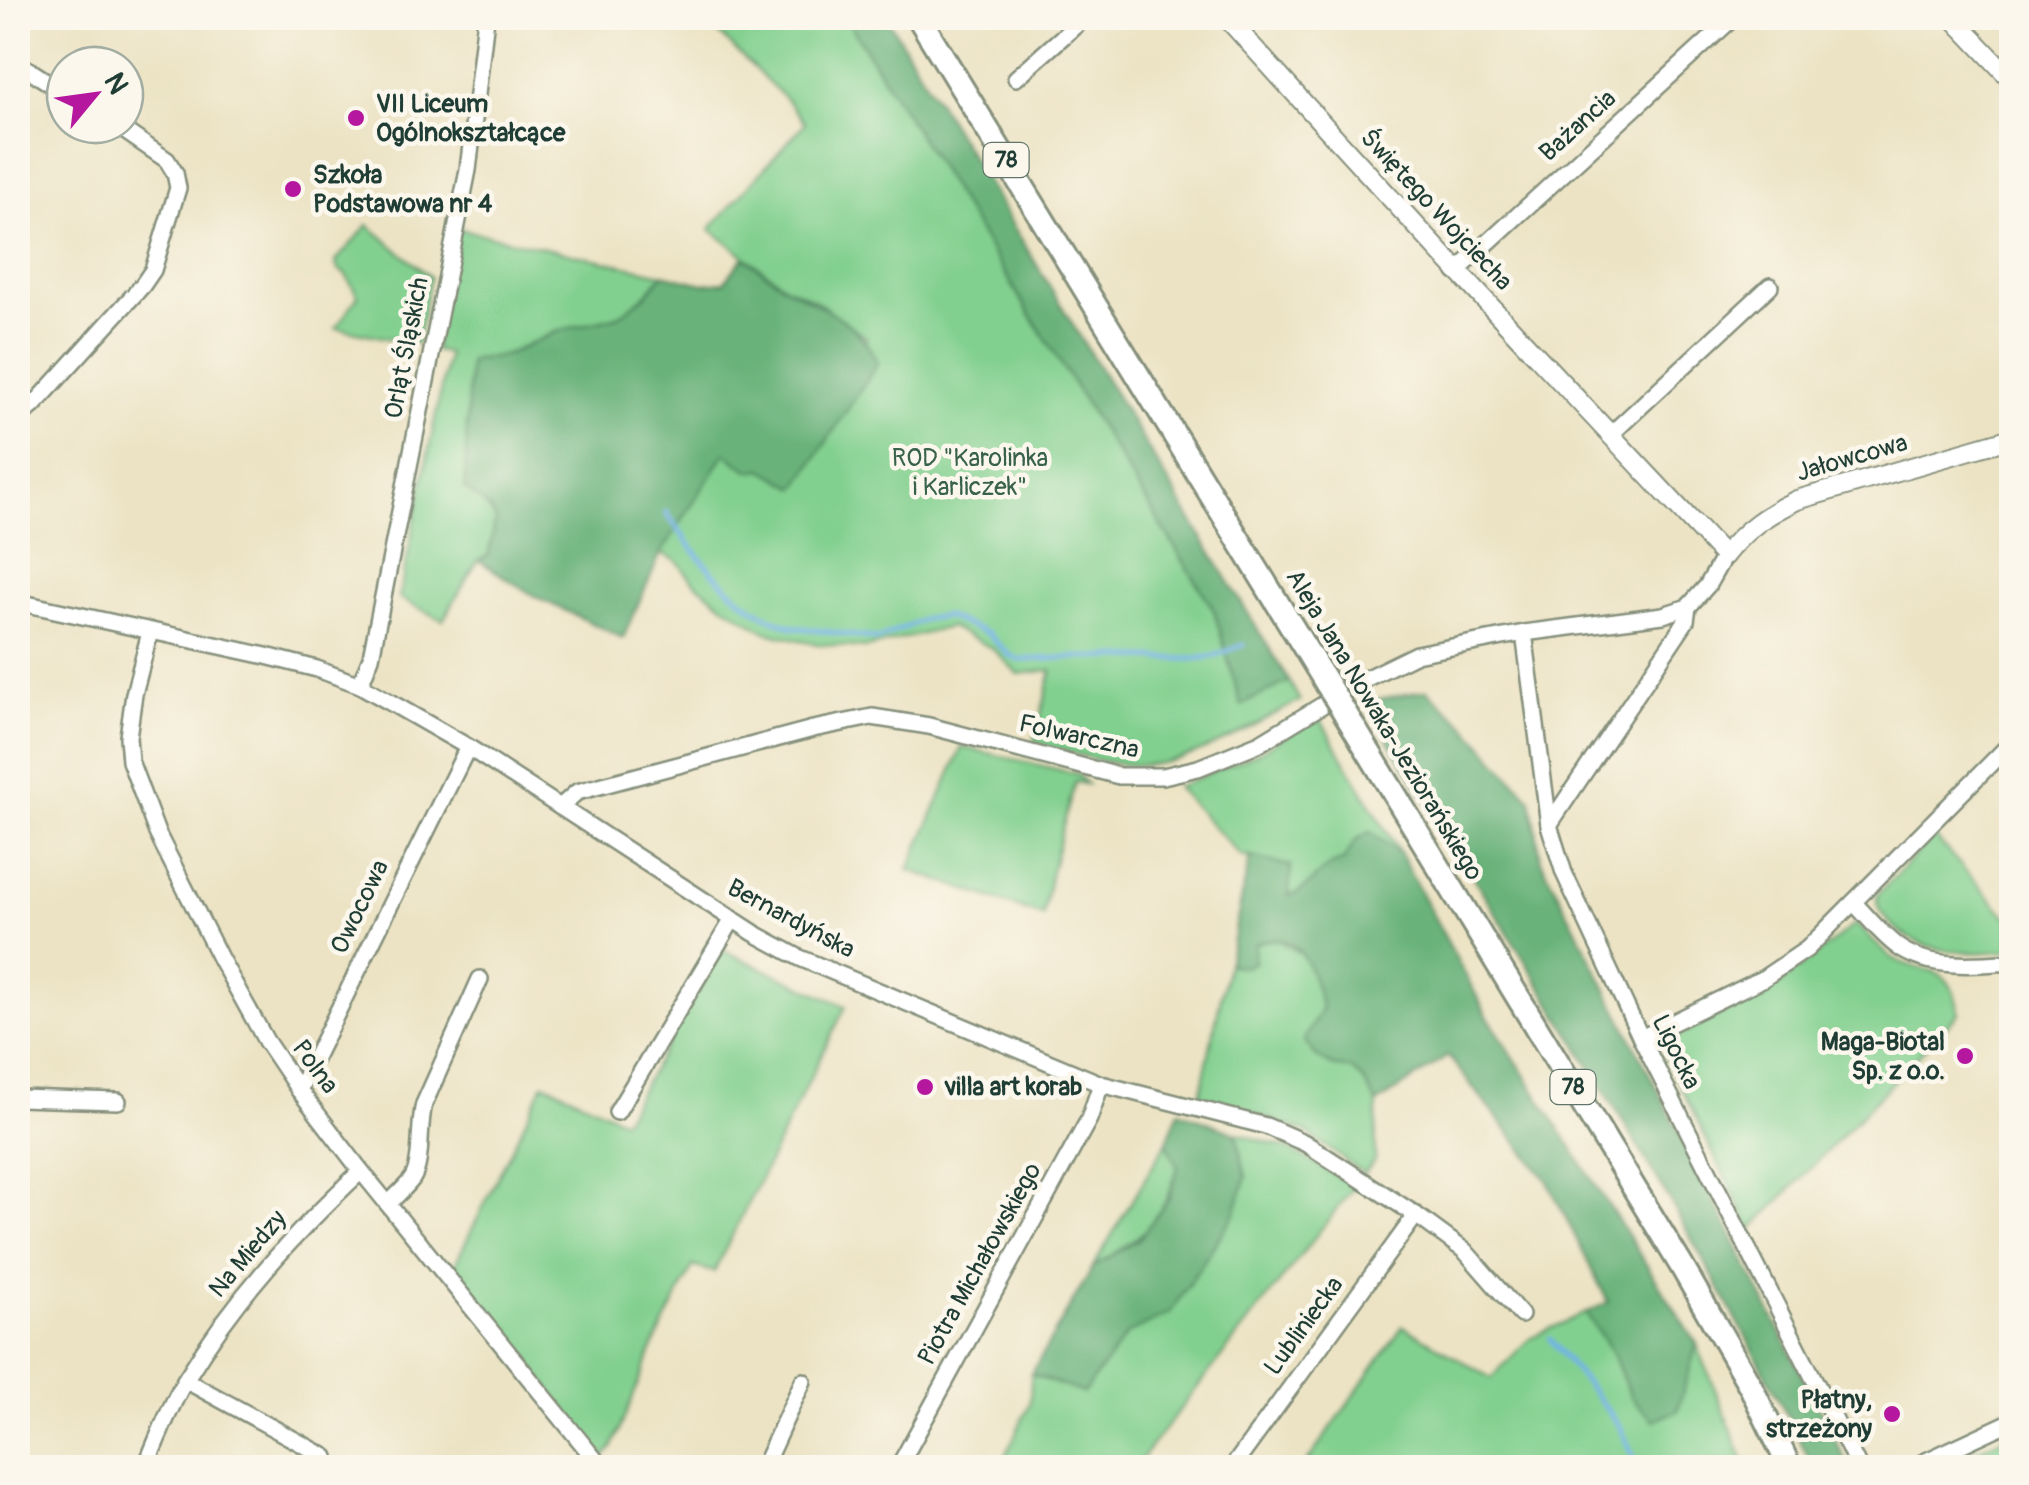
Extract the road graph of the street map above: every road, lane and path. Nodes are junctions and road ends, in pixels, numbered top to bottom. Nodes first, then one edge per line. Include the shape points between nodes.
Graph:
1 (486, 18) edge
2 (919, 18) edge
3 (939, 18) edge
4 (1084, 18) edge
5 (1227, 18) edge
6 (1733, 18) edge
7 (1953, 18) edge
8 (18, 63) edge
9 (1016, 78) dead end
10 (45, 80) edge
11 (2012, 80) edge
12 (964, 90) junction
13 (145, 145) edge
14 (1456, 272) junction
15 (1770, 286) dead end
16 (18, 408) edge
17 (1610, 435) junction
18 (2012, 438) edge
19 (1724, 556) junction
20 (18, 602) edge
21 (1688, 607) junction
22 (150, 632) junction
23 (1524, 633) junction
24 (360, 685) junction
25 (2012, 742) edge
26 (468, 747) junction
27 (560, 807) junction
28 (1549, 824) junction
29 (1854, 903) junction
30 (733, 919) junction
31 (2012, 962) edge
32 (480, 979) dead end
33 (1640, 1038) junction
34 (1101, 1084) junction
35 (299, 1090) junction
36 (18, 1098) edge
37 (118, 1101) dead end
38 (617, 1112) dead end
39 (361, 1171) junction
40 (388, 1204) junction
41 (1416, 1215) junction
42 (1520, 1315) dead end
43 (185, 1380) junction
44 (803, 1382) dead end
45 (2012, 1421) edge
46 (326, 1457) dead end
47 (144, 1468) edge
48 (602, 1468) edge
49 (762, 1468) edge
50 (898, 1468) edge
51 (1232, 1468) edge
52 (1790, 1468) edge
53 (1859, 1468) edge
54 (1911, 1468) edge

1 - 24 street, Orląt Śląskich via 468,170 372,657
2 - 12 main road, Aleja Jana Nowaka-Jeziorańskiego / 78
3 - 12 main road
4 - 9 street
5 - 14 street, Świętego Wojciecha
6 - 14 street, Bażancia
7 - 11 street
8 - 10 street
12 - 52 main road, Aleja Jana Nowaka-Jeziorańskiego / 78, bridge via 1681,1266
13 - 16 street via 167,160 178,188 153,270 34,406
14 - 17 street, Świętego Wojciecha
15 - 17 street
17 - 19 street, Świętego Wojciecha
18 - 19 street, Jałowcowa via 1797,500 1742,533
19 - 21 street
20 - 22 street, Bernardyńska
21 - 23 street, Folwarczna
21 - 28 street via 1686,621
22 - 24 street, Bernardyńska via 283,660
22 - 35 street, Polna via 128,736 136,784 220,958
23 - 27 street, Folwarczna via 1416,654 1260,743 1162,776 1118,776 929,726 872,718 577,792
23 - 28 street, Ligocka
24 - 26 street, Bernardyńska
25 - 29 street
26 - 27 street, Bernardyńska
26 - 35 street, Owocowa
27 - 30 street, Bernardyńska
28 - 33 street, Ligocka via 1564,873
29 - 31 street via 1914,955 1955,964
29 - 33 street via 1787,964
30 - 34 street, Bernardyńska via 800,958
30 - 38 street
32 - 40 street via 424,1104 418,1166
33 - 53 street, Ligocka
34 - 41 street, Bernardyńska via 1266,1126 1305,1143
34 - 50 street, Piotra Michałowskiego via 1089,1119
35 - 39 street, Polna
36 - 37 street
39 - 40 street, Polna
39 - 43 street, Na Miedzy via 282,1248
40 - 48 street, Polna
41 - 42 street, Bernardyńska via 1465,1251
41 - 51 street, Lubliniecka
43 - 46 street
43 - 47 street, Na Miedzy
44 - 49 street
45 - 54 street

